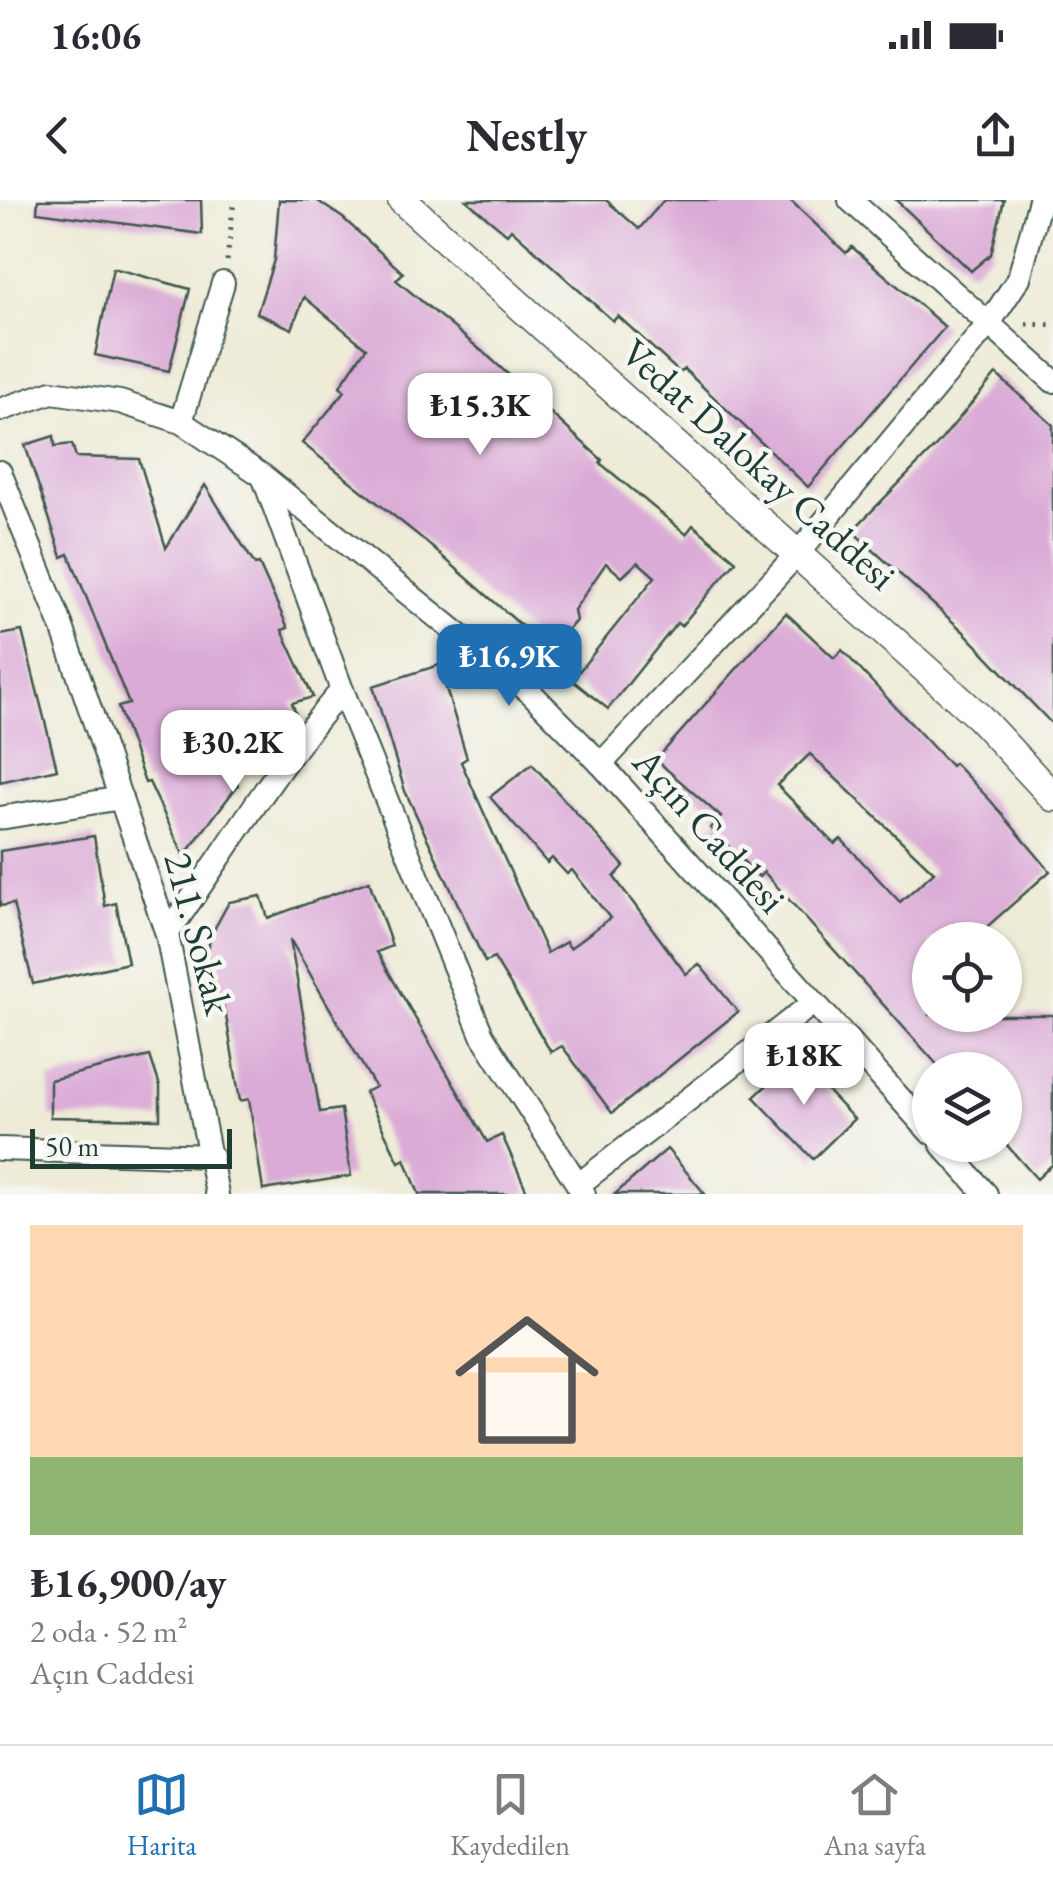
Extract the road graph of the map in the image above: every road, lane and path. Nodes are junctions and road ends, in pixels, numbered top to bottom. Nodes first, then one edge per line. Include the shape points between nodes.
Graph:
1 (234, 200) edge
2 (402, 200) edge
3 (850, 200) edge
4 (1040, 200) edge
5 (223, 283) joint
6 (990, 322) junction
7 (1053, 381) edge
8 (0, 410) edge
9 (181, 422) junction
10 (0, 472) edge
11 (262, 476) junction
12 (799, 552) junction
13 (342, 690) junction
14 (601, 764) junction
15 (1053, 797) edge
16 (121, 798) junction
17 (0, 818) edge
18 (167, 934) junction
19 (813, 1002) junction
20 (912, 1112) edge
21 (0, 1148) edge
22 (211, 1156) junction
23 (957, 1162) edge
24 (581, 1190) edge
25 (216, 1194) edge
26 (986, 1194) edge

1 - 5 path
2 - 12 street, Vedat Dalokay Caddesi
3 - 6 street
4 - 6 street via 1019,278
5 - 9 street
6 - 7 street
6 - 12 street
8 - 9 street, Açın Caddesi via 52,392 120,402
9 - 11 street, Açın Caddesi
10 - 16 street, 211. Sokak via 62,624
11 - 13 street
11 - 14 street, Açın Caddesi via 503,670
12 - 14 street
12 - 15 street, Vedat Dalokay Caddesi via 978,716
13 - 18 street via 290,749
13 - 24 street via 482,1035
14 - 19 street, Açın Caddesi
16 - 17 street
16 - 18 street, 211. Sokak
18 - 22 street, 211. Sokak
19 - 20 street, Açın Caddesi
19 - 24 street
21 - 22 street
22 - 25 street, 211. Sokak
23 - 26 street

